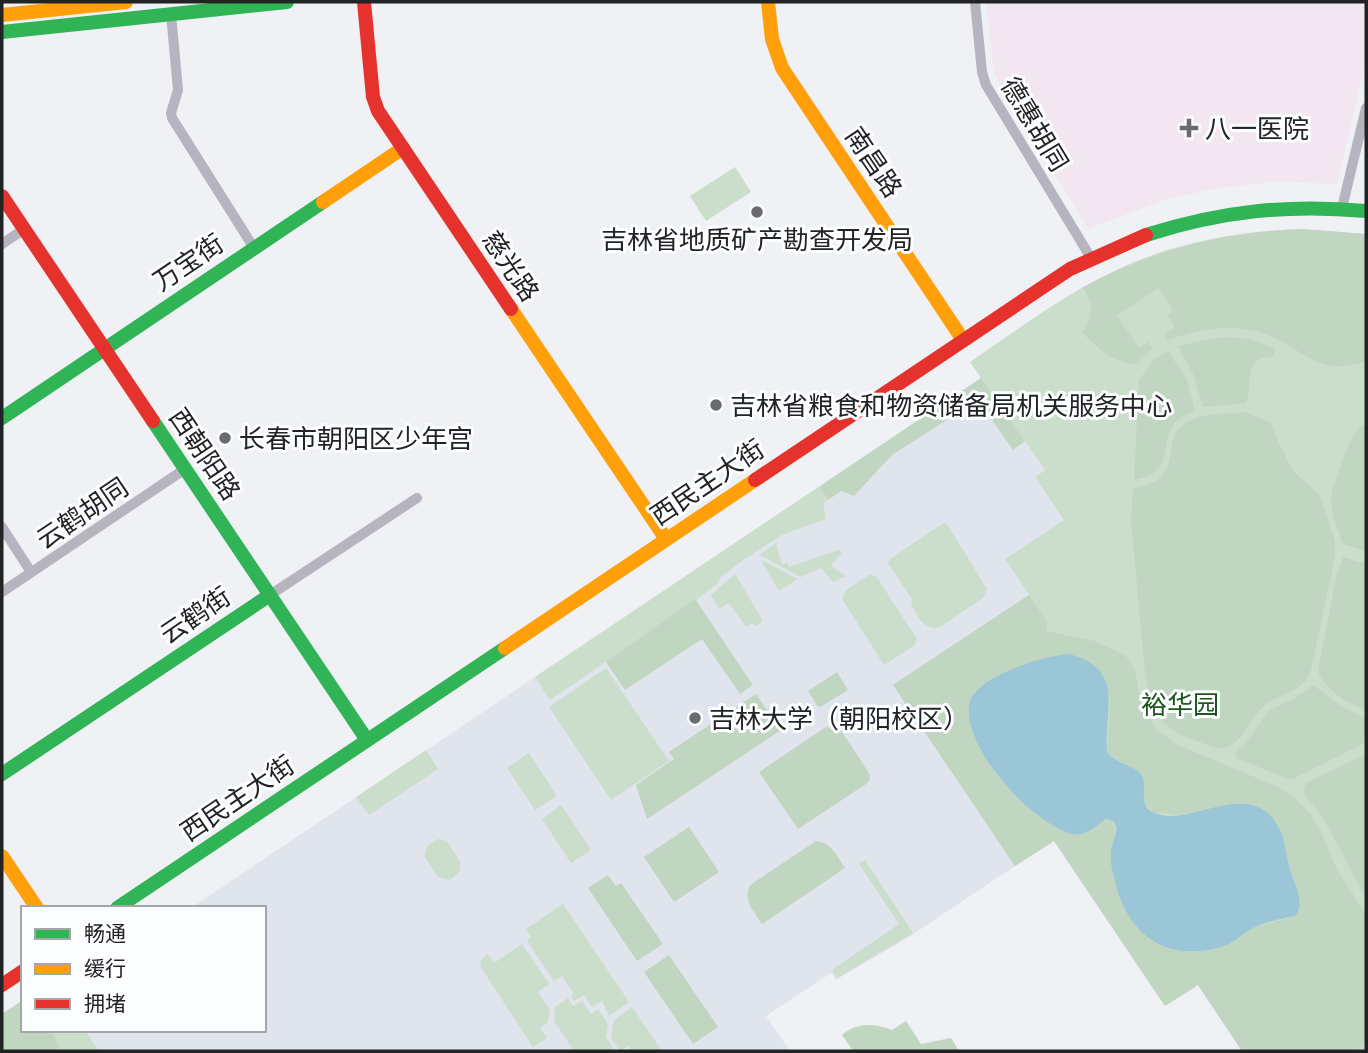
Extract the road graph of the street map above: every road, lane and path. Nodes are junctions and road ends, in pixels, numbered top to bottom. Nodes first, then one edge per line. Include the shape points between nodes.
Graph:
1 (126, 2) edge
2 (287, 2) edge
3 (365, 2) edge
4 (768, 2) edge
5 (975, 2) edge
6 (103, 3) edge
7 (171, 14) junction
8 (2, 15) edge
9 (2, 32) edge
10 (1366, 108) edge
11 (402, 148) junction
12 (2, 196) edge
13 (1342, 208) junction
14 (1366, 211) edge
15 (24, 229) junction
16 (2, 244) edge
17 (254, 248) junction
18 (1091, 258) junction
19 (963, 340) junction
20 (104, 349) junction
21 (2, 418) edge
22 (185, 469) junction
23 (417, 498) dead end
24 (2, 527) edge
25 (666, 539) junction
26 (31, 572) junction
27 (2, 592) edge
28 (270, 595) junction
29 (367, 740) junction
30 (2, 774) edge
31 (2, 856) edge
32 (36, 906) edge
33 (120, 906) edge
34 (21, 972) edge
35 (2, 985) edge

1 - 6 main road
2 - 7 main road
3 - 11 main road, 慈光路 via 373,97
4 - 19 main road, 南昌路 via 772,39 782,68
5 - 18 street, 德惠胡同 via 986,85
6 - 8 main road
7 - 9 main road
7 - 17 street via 178,90 172,118
10 - 13 street
11 - 17 main road, 万宝街
11 - 25 main road, 慈光路
12 - 15 main road, 西朝阳路
13 - 14 main road, 西民主大街
13 - 18 main road, 西民主大街 via 1272,208 1211,215 1153,231
15 - 16 street
15 - 20 main road, 西朝阳路
17 - 20 main road, 万宝街
18 - 19 main road, 西民主大街
19 - 25 main road, 西民主大街
20 - 21 main road, 万宝街
20 - 22 main road, 西朝阳路
22 - 26 street, 云鹤胡同
22 - 28 main road, 西朝阳路
23 - 28 street, 云鹤街
24 - 26 street
25 - 29 main road, 西民主大街
26 - 27 street, 云鹤胡同
28 - 29 main road, 西朝阳路
28 - 30 main road, 云鹤街
29 - 33 main road, 西民主大街
31 - 32 main road
34 - 35 main road

